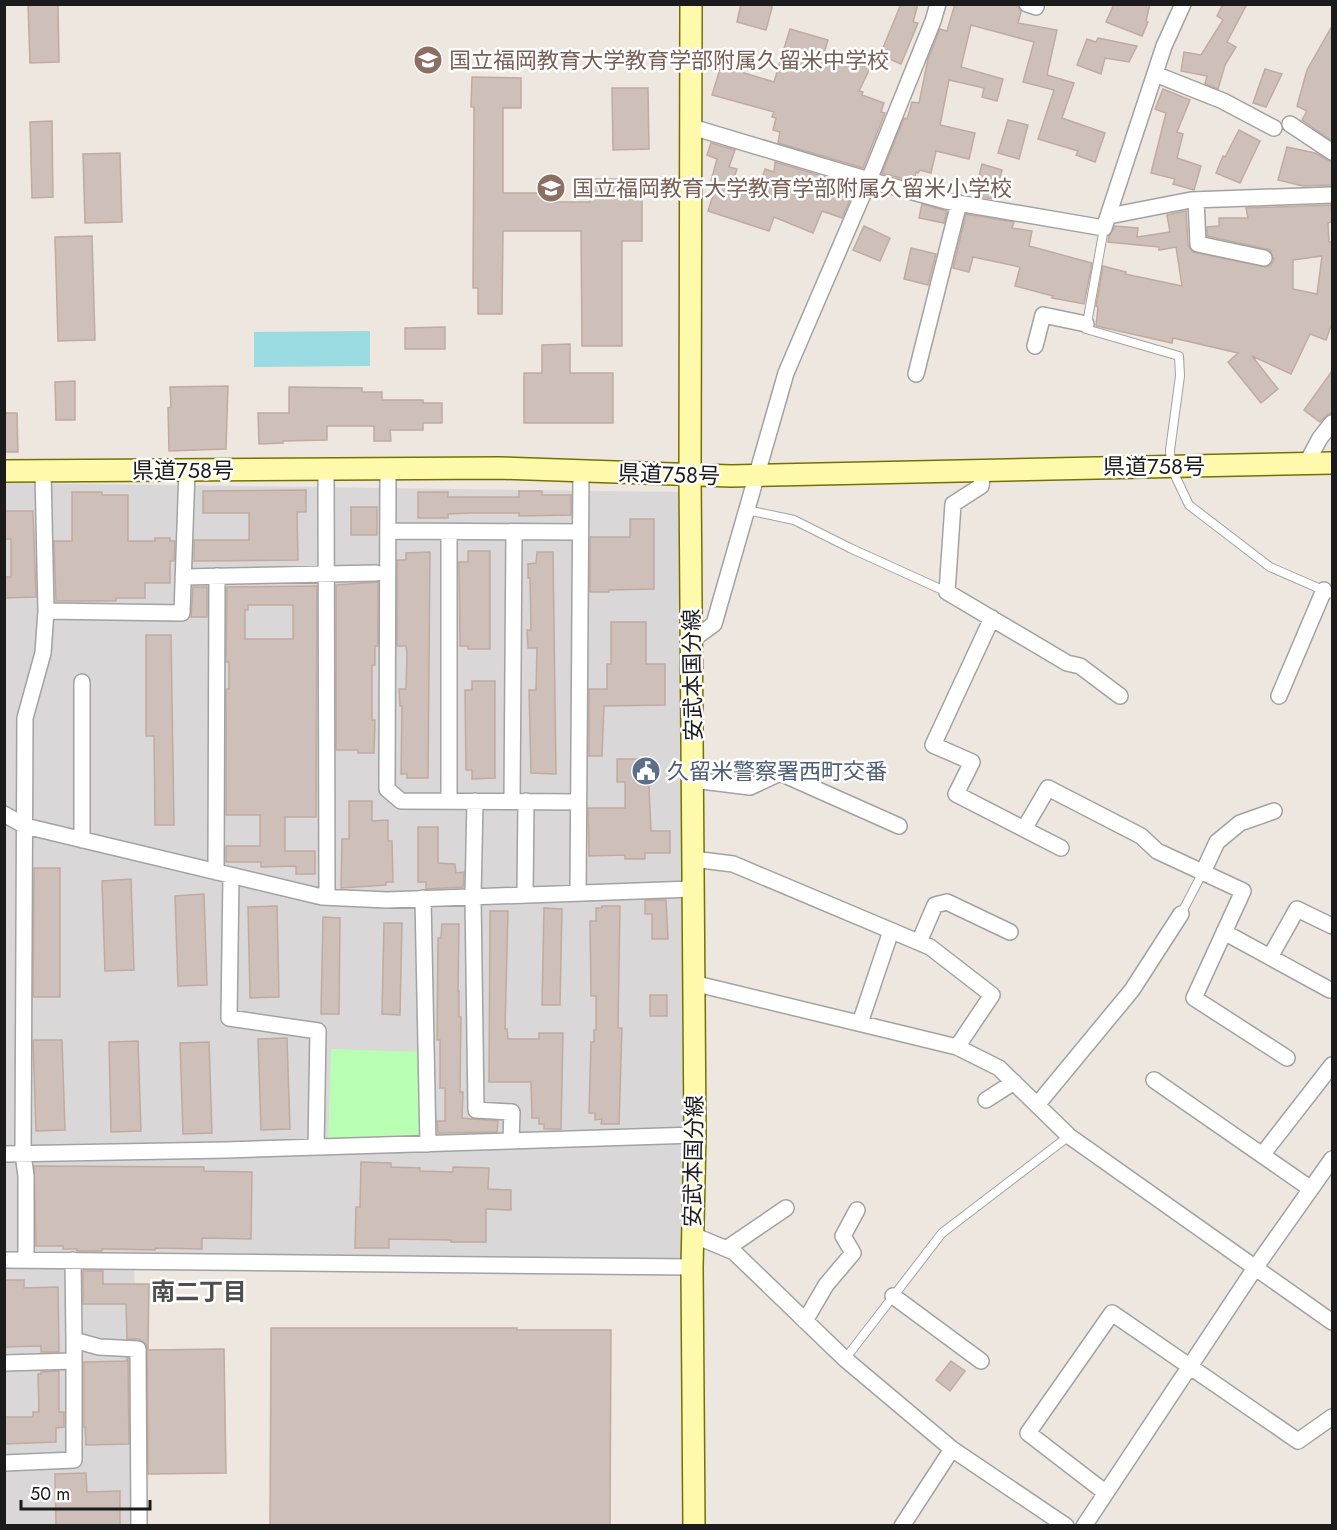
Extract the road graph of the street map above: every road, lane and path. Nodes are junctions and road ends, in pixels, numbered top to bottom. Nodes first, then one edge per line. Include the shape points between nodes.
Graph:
1 (691, 4) edge
2 (938, 4) edge
3 (1184, 4) edge
4 (1155, 74) junction
5 (1290, 124) dead end
6 (692, 127) junction
7 (1274, 128) dead end
8 (1332, 152) edge
9 (869, 180) junction
10 (1332, 195) edge
11 (1196, 200) junction
12 (959, 203) junction
13 (1106, 222) junction
14 (1264, 258) dead end
15 (1086, 324) junction
16 (1035, 346) dead end
17 (916, 374) dead end
18 (1332, 423) edge
19 (1332, 463) edge
20 (1306, 464) junction
21 (1171, 467) junction
22 (326, 469) junction
23 (388, 469) junction
24 (983, 469) junction
25 (188, 470) junction
26 (4, 471) edge
27 (43, 471) junction
28 (581, 471) junction
29 (690, 474) junction
30 (757, 475) junction
31 (747, 510) junction
32 (388, 531) junction
33 (449, 532) junction
34 (514, 532) junction
35 (580, 532) junction
36 (376, 573) dead end
37 (326, 574) junction
38 (217, 576) junction
39 (183, 577) junction
40 (947, 592) junction
41 (1328, 592) edge
42 (46, 611) junction
43 (992, 618) junction
44 (692, 640) junction
45 (82, 682) dead end
46 (1120, 696) dead end
47 (1279, 696) dead end
48 (693, 780) junction
49 (449, 801) junction
50 (475, 801) junction
51 (519, 801) junction
52 (578, 802) junction
53 (1274, 811) dead end
54 (4, 814) edge
55 (25, 826) junction
56 (899, 826) dead end
57 (1024, 829) junction
58 (82, 840) junction
59 (1061, 848) dead end
60 (693, 859) junction
61 (1203, 872) junction
62 (223, 874) junction
63 (692, 889) junction
64 (578, 893) junction
65 (525, 895) junction
66 (327, 897) junction
67 (473, 897) junction
68 (423, 898) junction
69 (1181, 914) joint
70 (1332, 926) edge
71 (891, 931) junction
72 (1010, 932) dead end
73 (1224, 932) junction
74 (919, 942) junction
75 (1270, 957) junction
76 (693, 983) junction
77 (1330, 990) dead end
78 (860, 1023) junction
79 (957, 1047) junction
80 (1287, 1058) dead end
81 (1332, 1065) edge
82 (1154, 1080) dead end
83 (1014, 1082) junction
84 (987, 1100) dead end
85 (1037, 1105) junction
86 (695, 1135) junction
87 (1069, 1136) junction
88 (511, 1141) junction
89 (428, 1144) junction
90 (316, 1147) junction
91 (4, 1154) edge
92 (22, 1154) junction
93 (1262, 1155) junction
94 (1332, 1159) edge
95 (1311, 1189) junction
96 (786, 1208) dead end
97 (856, 1210) dead end
98 (693, 1235) junction
99 (726, 1249) junction
100 (4, 1260) edge
101 (26, 1260) junction
102 (73, 1260) junction
103 (692, 1267) junction
104 (1256, 1268) junction
105 (893, 1296) junction
106 (805, 1321) junction
107 (1332, 1322) edge
108 (74, 1340) junction
109 (845, 1359) junction
110 (74, 1361) junction
111 (981, 1361) dead end
112 (4, 1363) edge
113 (1189, 1367) junction
114 (1332, 1417) edge
115 (952, 1449) junction
116 (4, 1463) edge
117 (1106, 1493) junction
118 (139, 1526) edge
119 (694, 1526) edge
120 (902, 1526) edge
121 (1066, 1526) edge
122 (1084, 1526) edge

1 - 6 main road, 安武本国分線
2 - 9 street
3 - 4 street
4 - 7 street via 1223,101
4 - 13 street
5 - 8 street
6 - 9 street
6 - 29 main road, 安武本国分線
9 - 12 street
9 - 30 street via 786,373
10 - 11 street
11 - 13 street
11 - 14 street via 1198,244
12 - 13 street
12 - 17 street
13 - 15 lane
15 - 16 street via 1042,315
15 - 21 lane via 1086,329 1179,356
18 - 20 street
19 - 20 main road, 県道758号
20 - 21 main road, 県道758号
21 - 24 main road, 県道758号
21 - 41 lane via 1189,505 1270,567
22 - 23 main road, 県道758号
22 - 25 main road, 県道758号
22 - 37 street
23 - 28 main road, 県道758号
23 - 32 street
24 - 30 main road, 県道758号
24 - 40 street via 981,486 954,504
25 - 27 main road, 県道758号
25 - 39 street
26 - 27 main road, 県道758号
27 - 42 street
28 - 29 main road, 県道758号
28 - 35 street
29 - 30 main road, 県道758号
29 - 44 main road, 安武本国分線
30 - 31 street
31 - 40 lane via 794,520
31 - 44 street via 714,624
32 - 33 street
32 - 49 street via 387,789 401,801
33 - 34 street
33 - 49 street
34 - 35 street
34 - 51 street
35 - 52 street
36 - 37 street
37 - 38 street
37 - 66 street
38 - 39 street
38 - 62 street
39 - 42 street via 182,613
40 - 43 street
41 - 47 street
42 - 55 street via 43,653 25,718
43 - 46 street via 1067,663 1080,666
43 - 57 street via 933,745 972,762 956,794
44 - 48 main road, 安武本国分線
45 - 58 street
48 - 56 street via 750,787 780,773
48 - 60 main road, 安武本国分線
49 - 50 street
50 - 51 street
50 - 67 street
51 - 52 street
51 - 65 street
52 - 64 street
53 - 61 street via 1240,823 1217,842
54 - 55 street
55 - 58 street
55 - 92 street
57 - 59 street
57 - 61 street via 1048,789 1141,836 1157,851
58 - 62 street
60 - 63 main road, 安武本国分線
60 - 71 street via 733,864
61 - 69 lane
61 - 73 street via 1243,891
62 - 66 street
62 - 90 street via 229,1018 318,1032
63 - 64 street
63 - 76 main road, 安武本国分線
64 - 65 street
65 - 67 street
66 - 68 street
67 - 68 street
67 - 88 street via 476,1110 512,1112
68 - 89 street
69 - 85 street via 1132,990
70 - 75 street via 1297,909
71 - 74 street
71 - 78 street
72 - 74 street via 947,902 935,905
73 - 75 street
73 - 80 street via 1194,999
74 - 79 street via 992,995
75 - 77 street
76 - 78 street
76 - 86 main road, 安武本国分線
78 - 79 street
79 - 83 street via 999,1068
81 - 93 street
82 - 93 street
83 - 84 street
83 - 85 street
85 - 87 street
86 - 88 street
86 - 98 main road, 安武本国分線
87 - 104 street
87 - 105 lane via 942,1233
88 - 89 street
89 - 90 street
90 - 92 street
91 - 92 street
92 - 101 street via 26,1176
93 - 95 street
94 - 95 street
95 - 104 street
96 - 99 street
97 - 106 street via 843,1236 853,1253 826,1286
98 - 99 street
98 - 103 main road, 安武本国分線
99 - 106 street via 734,1252
100 - 101 street
101 - 102 street
102 - 103 street
102 - 108 street
103 - 119 main road, 安武本国分線
104 - 107 street
104 - 113 street
105 - 109 lane
105 - 111 street
106 - 109 street
108 - 110 street
108 - 118 street via 99,1347 138,1349
109 - 115 street
110 - 112 street
110 - 116 street via 74,1460
113 - 114 street via 1298,1441
113 - 117 street
113 - 117 street via 1112,1313 1028,1433
115 - 120 street
115 - 121 street
117 - 122 street

